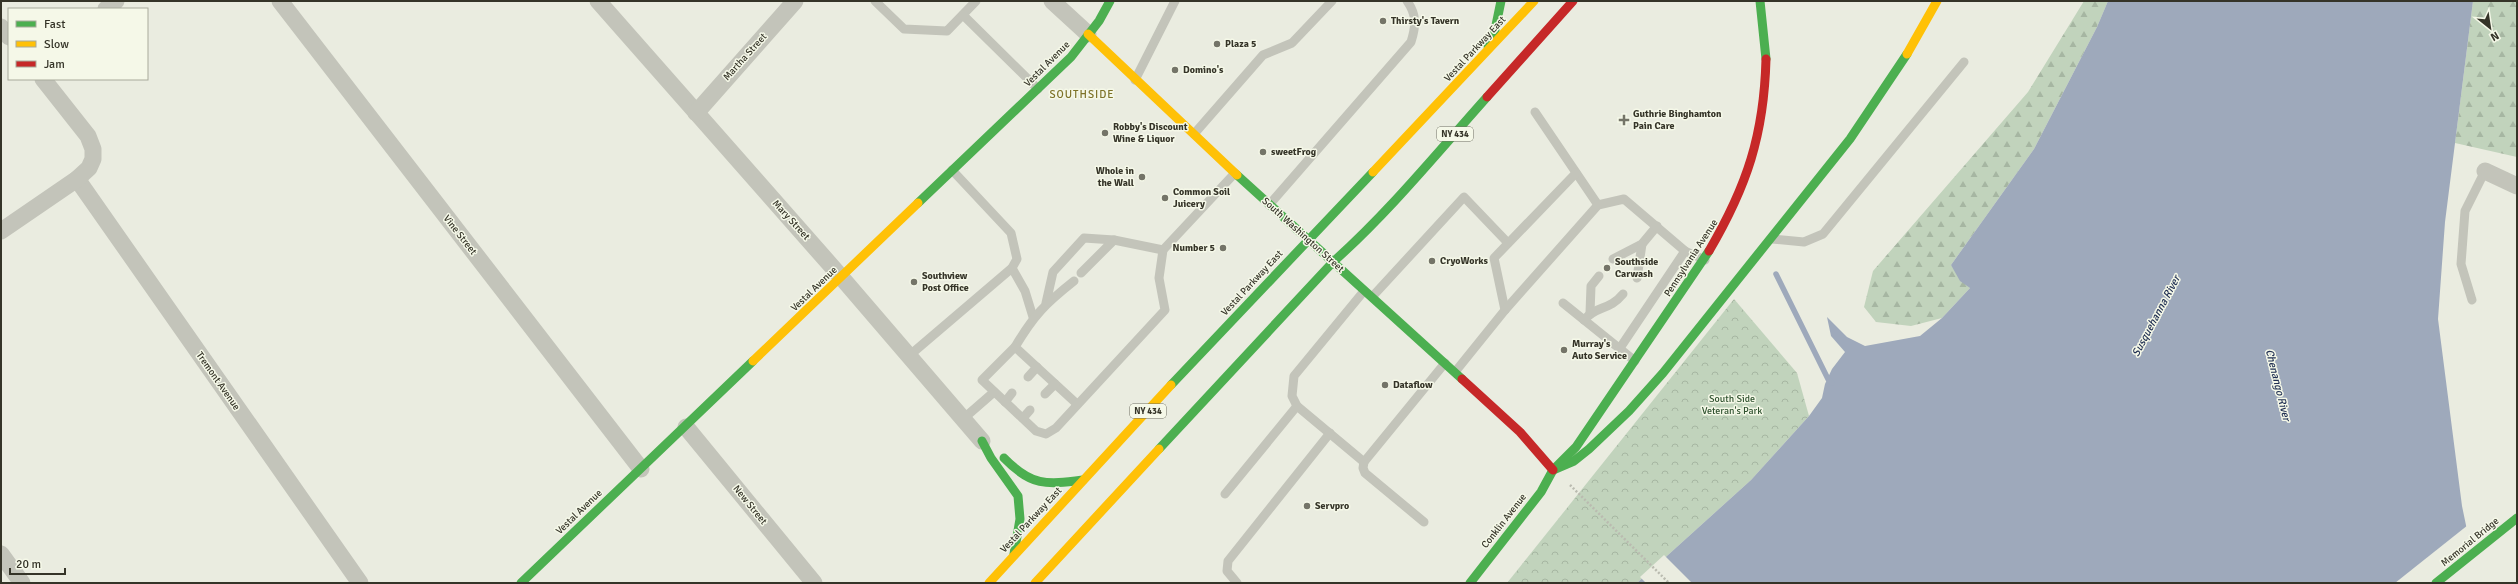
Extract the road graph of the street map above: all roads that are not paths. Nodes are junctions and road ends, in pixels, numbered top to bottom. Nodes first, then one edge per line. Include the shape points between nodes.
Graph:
1 (116, 1) edge
2 (280, 1) edge
3 (598, 1) edge
4 (795, 1) edge
5 (876, 1) edge
6 (976, 1) edge
7 (1052, 1) edge
8 (1110, 1) edge
9 (1175, 1) edge
10 (1332, 1) edge
11 (1407, 1) edge
12 (1501, 1) edge
13 (1534, 1) edge
14 (1573, 1) edge
15 (1760, 1) edge
16 (1937, 1) edge
17 (107, 8) edge
18 (963, 14) junction
19 (1, 27) edge
20 (1088, 34) junction
21 (8, 36) edge
22 (1479, 61) junction
23 (1964, 62) dead end
24 (44, 80) edge
25 (1135, 80) junction
26 (1038, 89) junction
27 (1534, 112) dead end
28 (696, 113) junction
29 (1193, 135) junction
30 (952, 170) junction
31 (2485, 171) joint
32 (1235, 173) junction
33 (1576, 173) junction
34 (77, 179) junction
35 (2517, 186) edge
36 (1268, 205) junction
37 (1598, 205) junction
38 (1657, 226) junction
39 (1, 231) edge
40 (1771, 239) junction
41 (1114, 240) junction
42 (1308, 240) junction
43 (1508, 243) junction
44 (1642, 244) junction
45 (1163, 250) junction
46 (1685, 251) junction
47 (1613, 259) dead end
48 (1705, 260) junction
49 (1333, 262) junction
50 (1012, 268) junction
51 (1081, 273) dead end
52 (1599, 276) dead end
53 (842, 278) junction
54 (1637, 278) dead end
55 (1074, 280) dead end
56 (1364, 290) junction
57 (1623, 294) dead end
58 (1372, 297) junction
59 (2472, 300) dead end
60 (1563, 302) dead end
61 (1046, 303) junction
62 (1505, 310) junction
63 (1587, 316) junction
64 (1033, 317) junction
65 (1015, 347) junction
66 (1620, 348) junction
67 (910, 355) junction
68 (1634, 361) junction
69 (1445, 363) junction
70 (1037, 367) junction
71 (1455, 372) junction
72 (1028, 377) dead end
73 (1055, 384) junction
74 (994, 392) junction
75 (1012, 393) dead end
76 (1045, 394) dead end
77 (1005, 402) junction
78 (1077, 404) junction
79 (1297, 406) junction
80 (1030, 410) dead end
81 (1022, 418) junction
82 (963, 419) junction
83 (686, 427) junction
84 (1330, 433) junction
85 (982, 441) junction
86 (1364, 462) junction
87 (641, 469) junction
88 (1553, 470) junction
89 (1083, 480) junction
90 (1225, 494) dead end
91 (2517, 518) edge
92 (1424, 522) dead end
93 (1, 554) edge
94 (1014, 554) junction
95 (22, 583) edge
96 (360, 583) edge
97 (521, 583) edge
98 (814, 583) edge
99 (988, 583) edge
100 (1035, 583) edge
101 (1237, 583) edge
102 (1470, 583) edge
103 (2436, 583) edge

1 - 17 street
2 - 87 street, Vine Street
3 - 28 street, Mary Street
4 - 28 street, Martha Street
5 - 18 lane via 904,29 947,31
6 - 18 lane
7 - 20 street, South Washington Street
8 - 20 main road, Vestal Avenue
9 - 25 lane
10 - 29 lane via 1292,43 1263,55
11 - 36 lane via 1413,9 1416,26 1411,42
12 - 22 main road via 1495,30
13 - 22 main road, Vestal Parkway East / NY 434
14 - 49 main road, NY 434 via 1385,211
15 - 48 main road, Pennsylvania Avenue via 1766,65 1758,140 1742,191
16 - 40 main road via 1914,44 1873,108
18 - 26 lane
19 - 21 street
20 - 25 main road, South Washington Street
20 - 26 main road, Vestal Avenue via 1071,57
22 - 42 main road, Vestal Parkway East / NY 434
23 - 40 lane via 1823,234 1804,242
24 - 34 street via 88,136 93,149 89,168
25 - 29 main road, South Washington Street
26 - 30 main road, Vestal Avenue
27 - 33 lane
28 - 53 street, Mary Street
29 - 32 main road, South Washington Street
30 - 50 lane via 1011,233 1017,259
30 - 53 main road, Vestal Avenue
31 - 35 street
31 - 59 lane via 2466,212 2461,264
32 - 36 main road, South Washington Street
32 - 45 lane
33 - 37 lane
33 - 43 lane
34 - 39 street
34 - 96 street, Tremont Avenue
36 - 42 main road, South Washington Street
37 - 38 lane via 1624,199
37 - 62 lane
38 - 44 lane
38 - 46 lane
40 - 88 main road via 1663,373 1629,411 1574,462
41 - 45 lane
41 - 51 lane
41 - 61 lane via 1084,238 1053,272
42 - 49 main road, South Washington Street
42 - 89 main road, Vestal Parkway East / NY 434
43 - 58 lane via 1464,197
43 - 62 lane via 1494,258
44 - 47 lane
44 - 54 lane
45 - 78 lane via 1159,278 1165,310
46 - 48 lane
46 - 66 lane
48 - 68 main road, Pennsylvania Avenue
49 - 56 main road, South Washington Street
49 - 100 main road, NY 434
50 - 64 lane via 1025,291
50 - 67 lane
52 - 63 lane via 1591,286
53 - 67 street, Mary Street
53 - 83 main road, Vestal Avenue
55 - 61 lane
56 - 58 main road, South Washington Street
56 - 79 lane via 1294,376 1292,396
57 - 63 lane via 1615,304
58 - 69 main road, South Washington Street
60 - 63 lane
61 - 64 lane
62 - 71 lane
63 - 66 lane
64 - 65 lane
65 - 70 lane
65 - 74 lane via 982,380
66 - 68 lane
67 - 82 street, Mary Street
68 - 88 main road, Pennsylvania Avenue via 1576,447
69 - 71 main road, South Washington Street
69 - 86 lane
70 - 72 lane
70 - 73 lane
71 - 88 main road, South Washington Street via 1520,432
73 - 76 lane
73 - 78 lane
74 - 77 lane
74 - 82 lane
75 - 77 lane
77 - 81 lane
78 - 81 lane via 1056,428 1046,434 1036,431
79 - 84 lane
79 - 90 lane
80 - 81 lane
82 - 85 street, Mary Street
83 - 87 main road, Vestal Avenue
83 - 98 street, New Street
84 - 86 lane
84 - 101 lane via 1228,561 1227,571
85 - 89 main road via 1026,479 1052,484
85 - 94 main road via 1018,496 1020,519
86 - 92 lane via 1365,473
87 - 97 main road, Vestal Avenue
88 - 102 main road, Conklin Avenue via 1541,492
89 - 94 main road, Vestal Parkway East / NY 434
91 - 103 main road, Memorial Bridge
93 - 95 street
94 - 99 main road, Vestal Parkway East / NY 434

